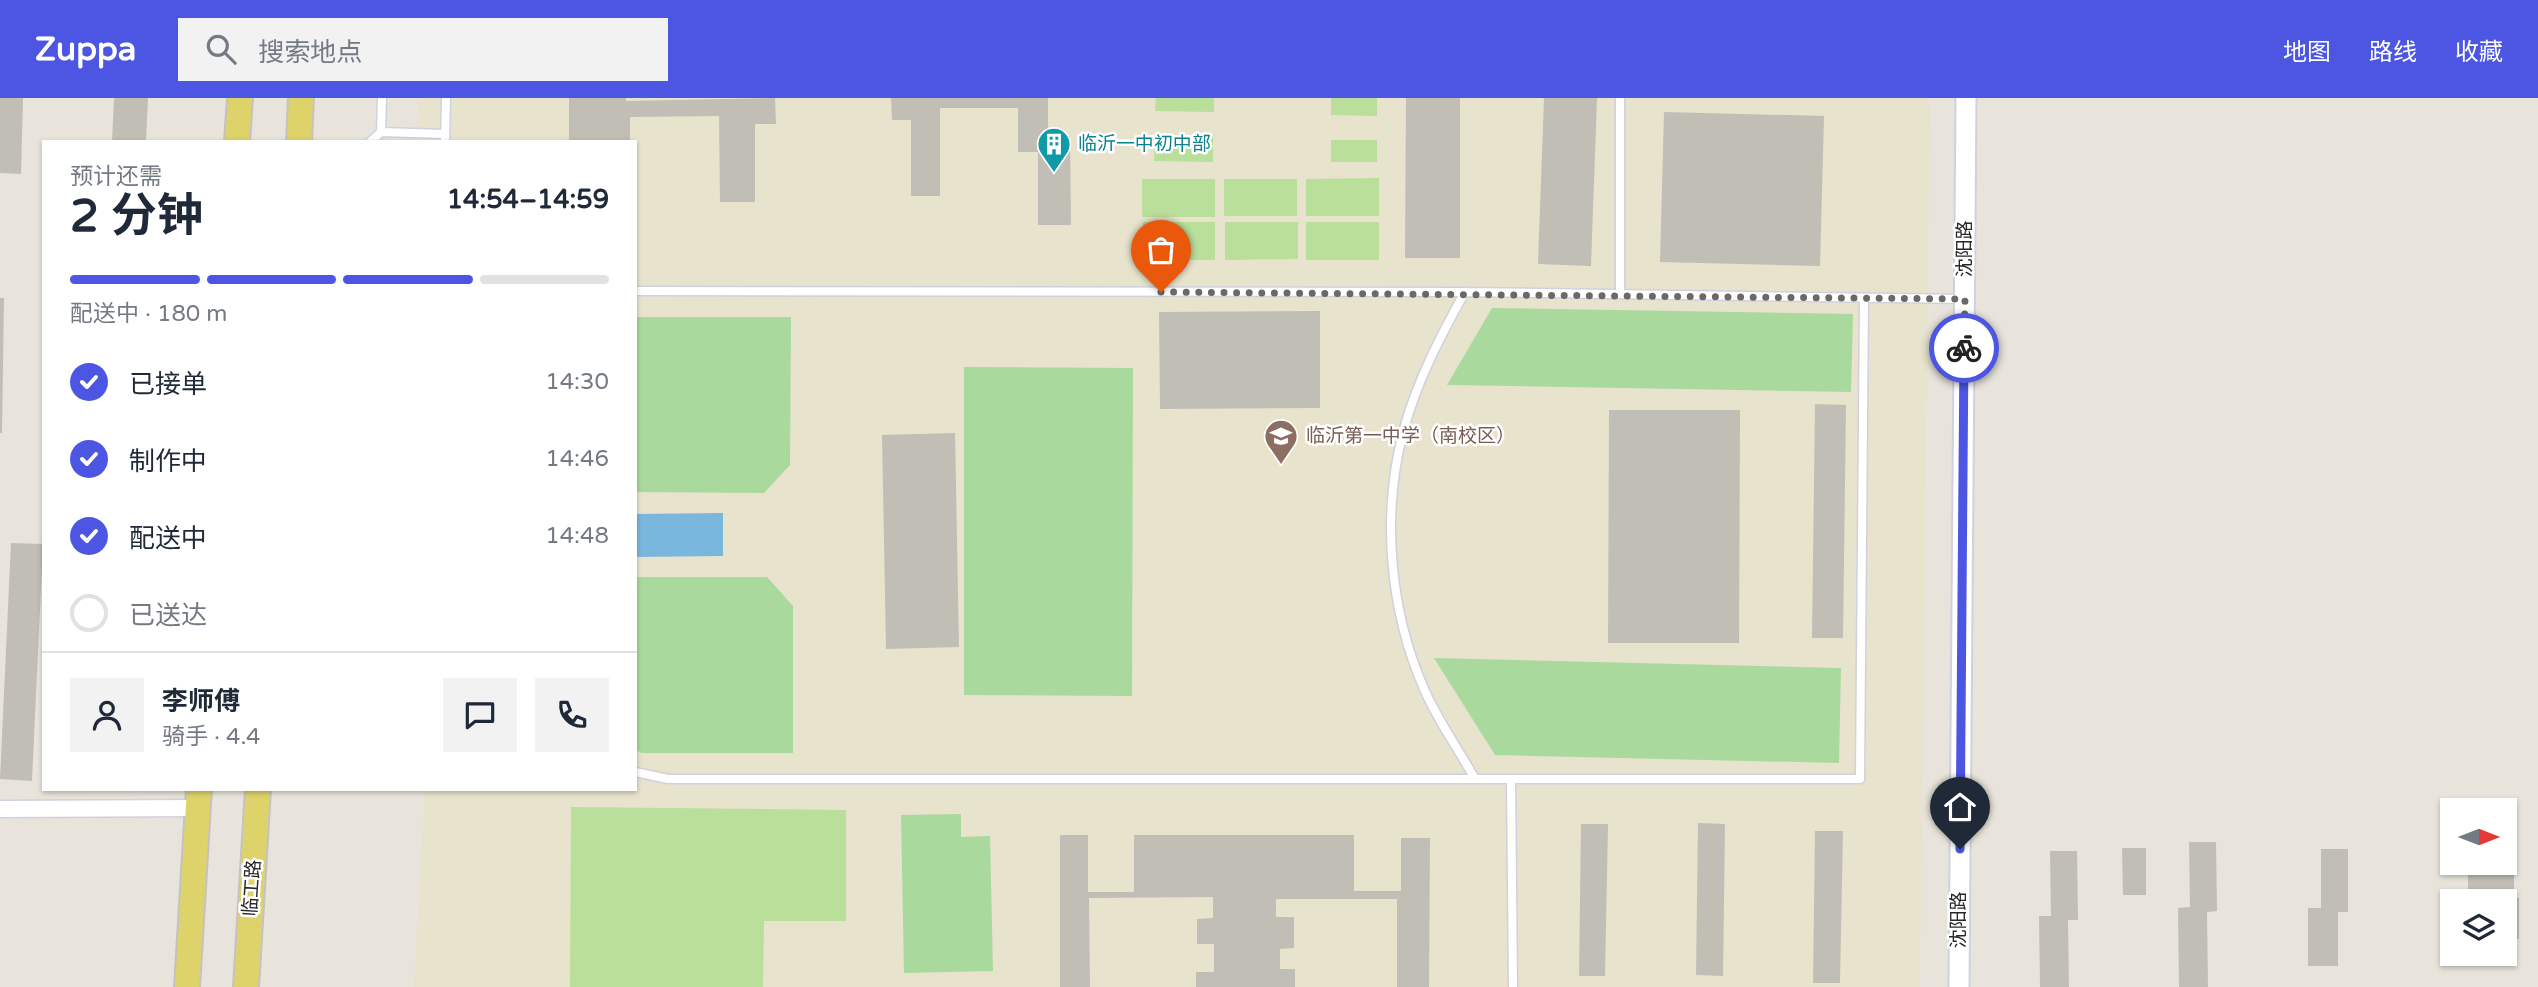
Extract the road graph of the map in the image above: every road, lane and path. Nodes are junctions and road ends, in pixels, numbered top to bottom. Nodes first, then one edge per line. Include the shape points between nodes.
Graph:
1 (240, 98) edge
2 (301, 98) edge
3 (382, 98) edge
4 (446, 98) edge
5 (1620, 98) edge
6 (1966, 98) edge
7 (381, 132) junction
8 (445, 138) edge
9 (237, 140) edge
10 (299, 140) edge
11 (372, 140) edge
12 (637, 290) edge
13 (1465, 292) junction
14 (1620, 295) junction
15 (1864, 298) junction
16 (1965, 299) junction
17 (637, 772) edge
18 (1475, 779) junction
19 (1511, 779) junction
20 (258, 791) edge
21 (198, 798) edge
22 (0, 809) edge
23 (187, 987) edge
24 (246, 987) edge
25 (1513, 987) edge
26 (1959, 987) edge

1 - 9 main road
2 - 10 main road
3 - 7 lane
4 - 8 lane
5 - 14 lane
6 - 16 street, 沈阳路
7 - 8 lane
7 - 11 lane
12 - 13 lane
13 - 14 lane
13 - 18 lane via 1439,339 1404,429 1391,508 1395,599 1424,691
14 - 15 lane
15 - 16 lane
15 - 19 lane via 1860,779
16 - 26 street, 沈阳路
17 - 18 lane via 668,779
18 - 19 lane
19 - 25 lane
20 - 24 main road, 临工路
21 - 22 street
21 - 23 main road

